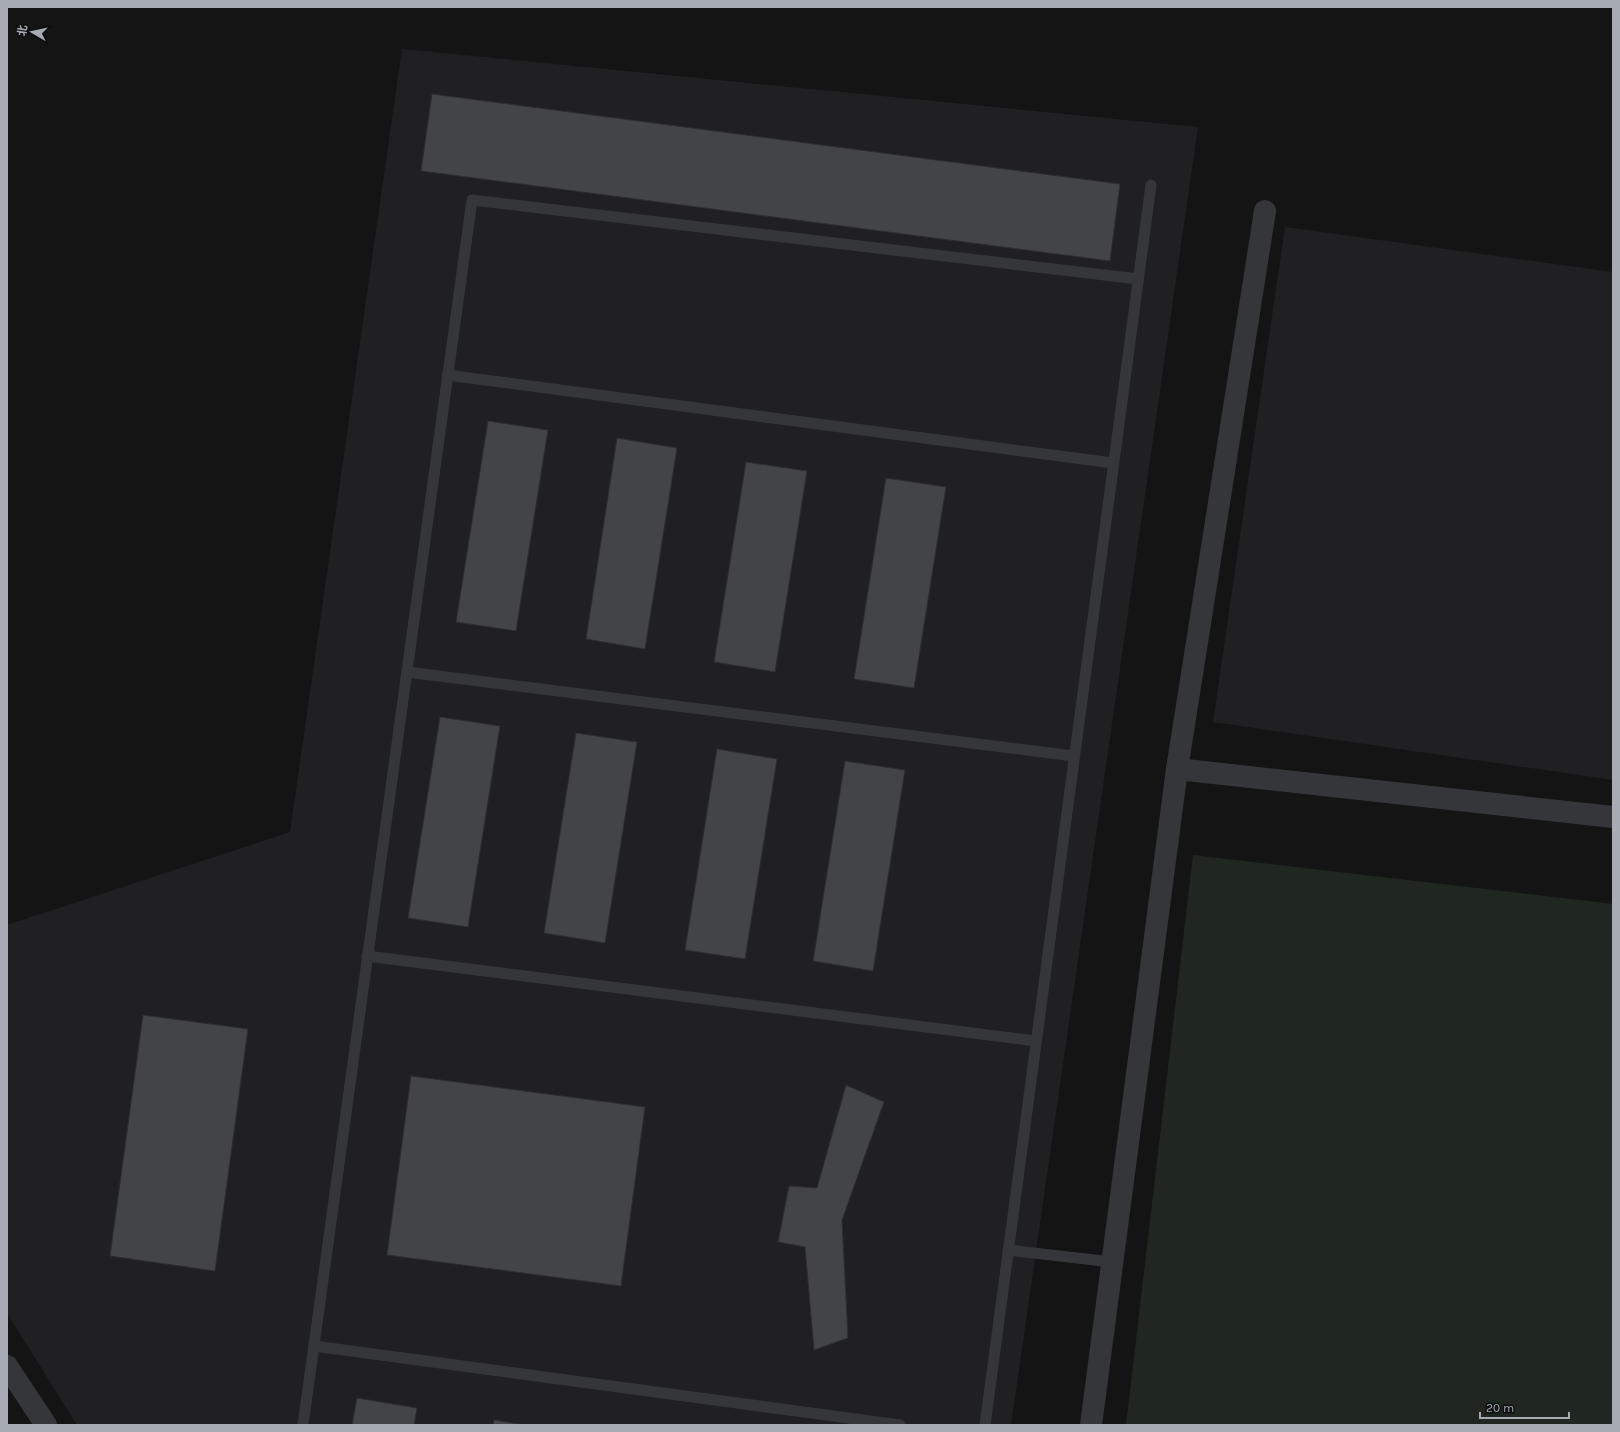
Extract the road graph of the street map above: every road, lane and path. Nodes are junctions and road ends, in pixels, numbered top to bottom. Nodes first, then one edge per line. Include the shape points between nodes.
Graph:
1 (1151, 185) dead end
2 (1265, 211) dead end
3 (1138, 279) junction
4 (448, 375) junction
5 (1113, 463) junction
6 (407, 672) junction
7 (1074, 756) junction
8 (1177, 769) junction
9 (1613, 817) edge
10 (367, 956) junction
11 (1036, 1041) junction
12 (1008, 1250) junction
13 (1112, 1262) junction
14 (314, 1346) junction
15 (7, 1366) edge
16 (46, 1425) edge
17 (303, 1425) edge
18 (900, 1425) edge
19 (985, 1425) edge
20 (1091, 1425) edge

1 - 3 lane
2 - 8 street
3 - 4 lane via 472,200
3 - 5 lane
4 - 5 lane
4 - 6 lane
5 - 7 lane
6 - 7 lane
6 - 10 lane
7 - 11 lane
8 - 9 street
8 - 13 street
10 - 11 lane
10 - 14 lane
11 - 12 lane
12 - 13 lane
12 - 19 lane
13 - 20 street
14 - 17 lane
14 - 18 lane
15 - 16 street

